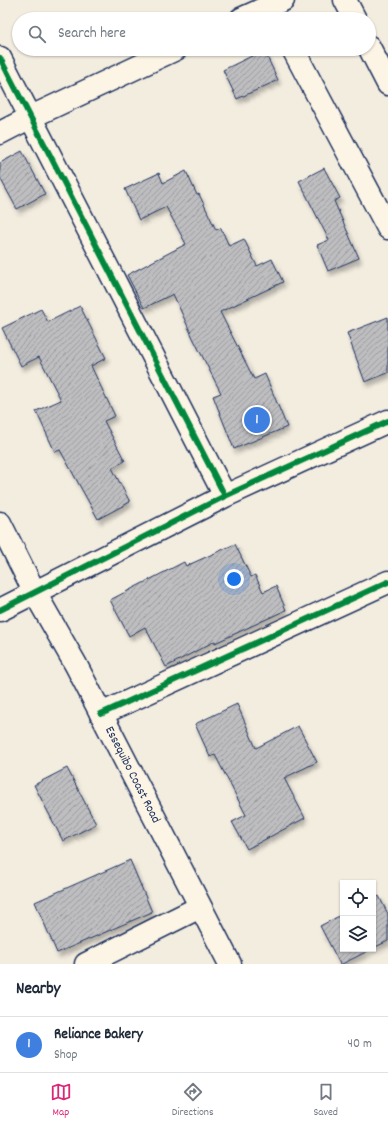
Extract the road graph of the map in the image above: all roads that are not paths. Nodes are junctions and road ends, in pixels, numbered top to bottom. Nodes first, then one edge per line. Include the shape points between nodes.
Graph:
1 (345, 0) edge
2 (275, 6) edge
3 (259, 12) edge
4 (351, 12) edge
5 (161, 56) edge
6 (297, 56) edge
7 (374, 56) edge
8 (0, 58) edge
9 (388, 84) edge
10 (31, 117) junction
11 (0, 132) edge
12 (388, 228) edge
13 (388, 421) edge
14 (225, 496) junction
15 (0, 523) edge
16 (388, 582) edge
17 (35, 593) junction
18 (0, 610) edge
19 (101, 714) junction
20 (200, 907) junction
21 (86, 964) edge
22 (230, 964) edge

1 - 4 street
2 - 3 street
5 - 10 street
6 - 12 street
7 - 9 street
8 - 10 street
10 - 11 street
10 - 14 street
13 - 14 street
14 - 17 street
15 - 17 street, Essequibo Coast Road
16 - 19 street
17 - 18 street
17 - 19 street, Essequibo Coast Road
19 - 20 street, Essequibo Coast Road
20 - 21 street
20 - 22 street, Essequibo Coast Road

